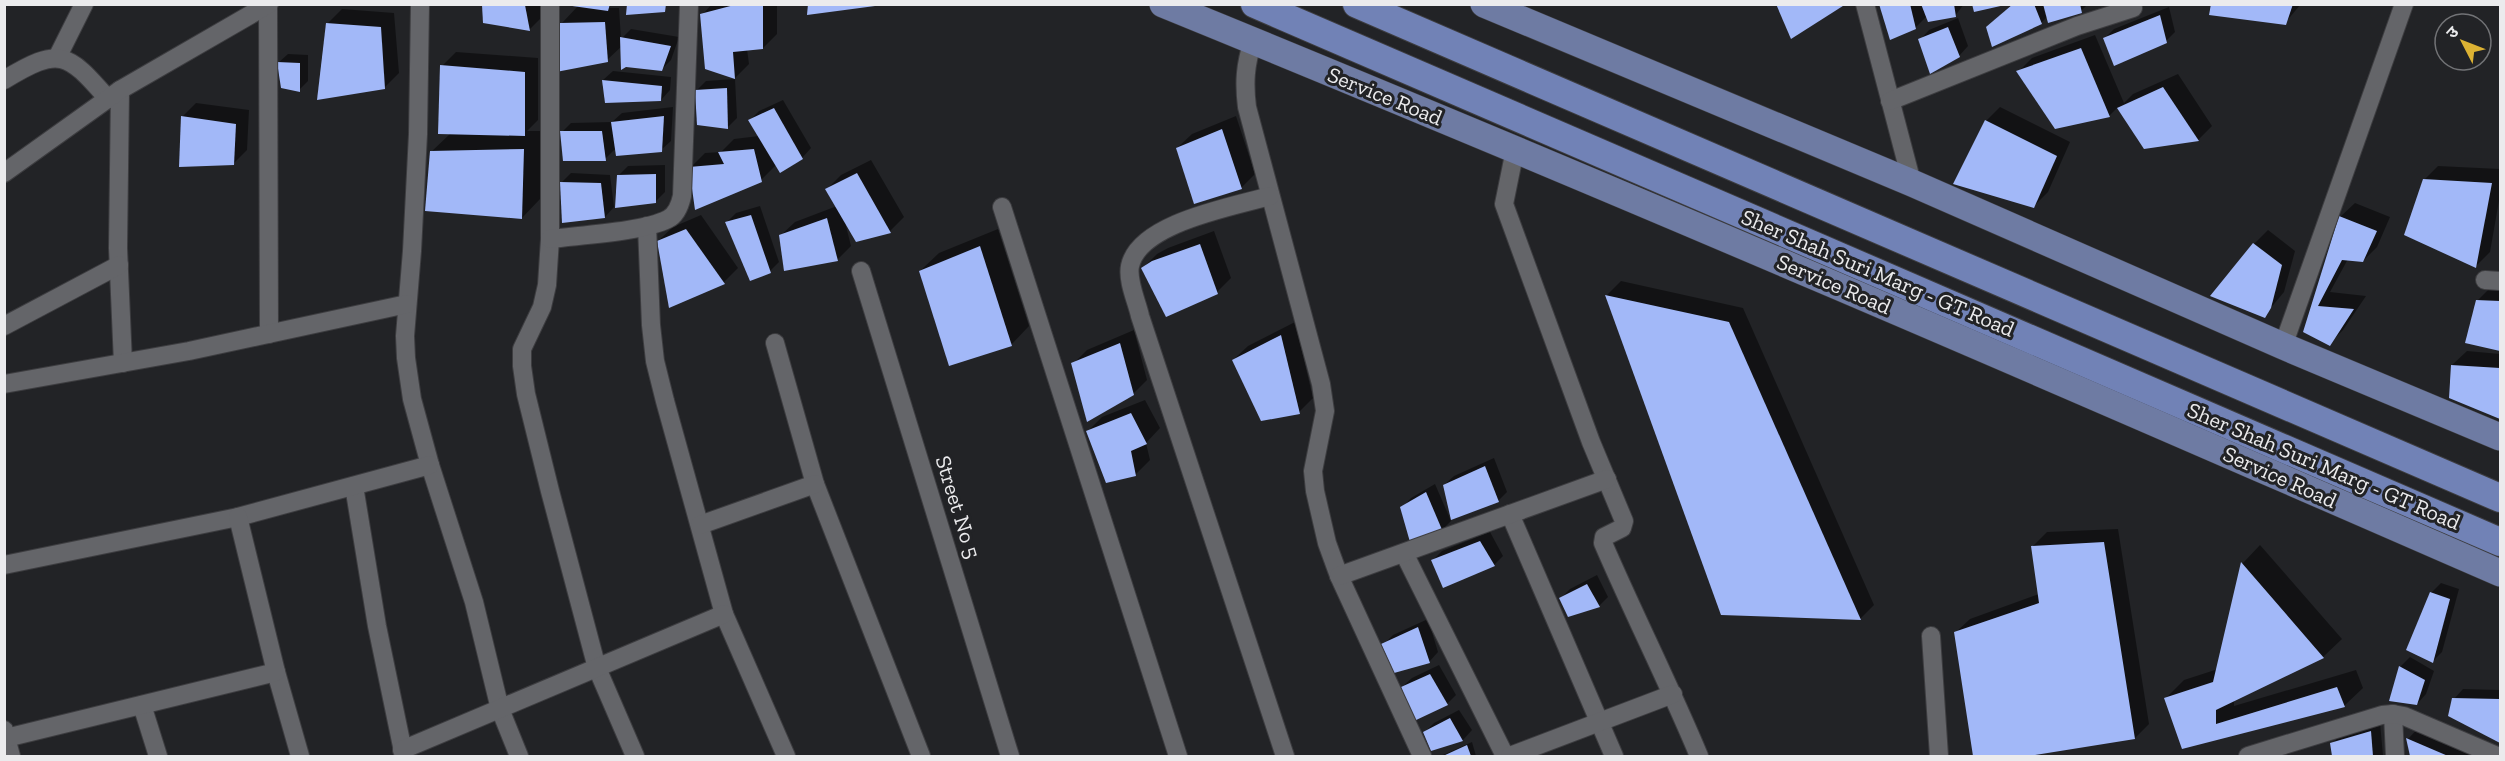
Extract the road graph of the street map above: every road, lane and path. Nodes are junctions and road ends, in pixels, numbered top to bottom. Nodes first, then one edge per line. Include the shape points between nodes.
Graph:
1 (84, 4) edge
2 (420, 4) edge
3 (550, 4) edge
4 (688, 4) edge
5 (1163, 4) edge
6 (1255, 4) edge
7 (1357, 4) edge
8 (1484, 4) edge
9 (1864, 4) edge
10 (2404, 4) edge
11 (268, 5) edge
12 (2133, 8) dead end
13 (1253, 41) junction
14 (57, 58) junction
15 (4, 80) edge
16 (114, 94) junction
17 (1890, 101) junction
18 (1515, 150) junction
19 (4, 173) edge
20 (1912, 183) junction
21 (1270, 196) junction
22 (1002, 207) dead end
23 (647, 226) junction
24 (550, 239) junction
25 (119, 266) junction
26 (861, 272) dead end
27 (407, 304) junction
28 (4, 326) edge
29 (269, 334) junction
30 (775, 343) dead end
31 (2283, 346) junction
32 (123, 363) junction
33 (4, 384) edge
34 (2500, 437) edge
35 (430, 465) junction
36 (1607, 479) junction
37 (815, 484) junction
38 (354, 486) junction
39 (2500, 498) edge
40 (1510, 514) junction
41 (238, 517) junction
42 (700, 525) junction
43 (2500, 542) edge
44 (1404, 553) junction
45 (4, 565) edge
46 (2500, 573) edge
47 (1339, 576) junction
48 (724, 614) junction
49 (1931, 636) dead end
50 (597, 668) junction
51 (276, 672) junction
52 (1673, 694) junction
53 (142, 705) junction
54 (500, 709) junction
55 (2393, 714) junction
56 (1599, 723) junction
57 (5, 734) edge
58 (403, 753) edge
59 (11, 756) edge
60 (158, 756) edge
61 (300, 756) edge
62 (519, 756) edge
63 (635, 756) edge
64 (786, 756) edge
65 (921, 756) edge
66 (1010, 756) edge
67 (1178, 756) edge
68 (1285, 756) edge
69 (1422, 756) edge
70 (1505, 756) edge
71 (1510, 756) edge
72 (1614, 756) edge
73 (1699, 756) edge
74 (1939, 756) edge
75 (2248, 756) edge
76 (2395, 756) edge
77 (2497, 756) edge

1 - 14 street
2 - 27 street via 418,134
3 - 24 street
4 - 23 street via 680,207 669,219
5 - 13 main road, Service Road
6 - 43 highway, Sher Shah Suri Marg - GT Road
7 - 39 highway, Sher Shah Suri Marg - GT Road
8 - 20 main road
9 - 17 street
10 - 31 street
11 - 16 street
11 - 29 street
12 - 17 street via 2077,26
13 - 18 main road, Service Road
13 - 21 street via 1246,63 1246,98
14 - 15 street via 29,65
14 - 16 street via 74,63
16 - 19 street
16 - 25 street
17 - 20 street
18 - 36 street via 1504,204
18 - 46 main road, Service Road via 1989,350
20 - 31 main road
21 - 47 street via 1322,384 1325,411 1313,471 1327,543
21 - 68 street via 1186,220 1157,234 1135,251 1129,269 1140,316
22 - 67 street
23 - 24 street
23 - 42 street via 655,361
24 - 50 street via 547,285 542,307 522,349 522,366 547,480
25 - 28 street
25 - 32 street
26 - 66 street, Street No 5
27 - 29 street
27 - 35 street via 405,336 411,388
29 - 32 street
30 - 37 street
31 - 34 main road
32 - 33 street
35 - 38 street
35 - 54 street via 474,602
36 - 40 street
36 - 52 street via 1625,523 1604,537 1603,543
37 - 42 street
37 - 65 street
38 - 41 street
38 - 58 street
40 - 44 street
40 - 56 street
41 - 45 street
41 - 51 street
42 - 48 street
44 - 47 street
44 - 70 street
47 - 69 street
48 - 50 street
48 - 64 street
49 - 74 street
50 - 54 street
50 - 63 street
51 - 53 street
51 - 61 street
52 - 56 street
52 - 73 street
53 - 57 street
53 - 60 street
54 - 58 street
54 - 62 street
55 - 75 street
55 - 76 street
55 - 77 street
56 - 71 street
56 - 72 street
57 - 59 street

